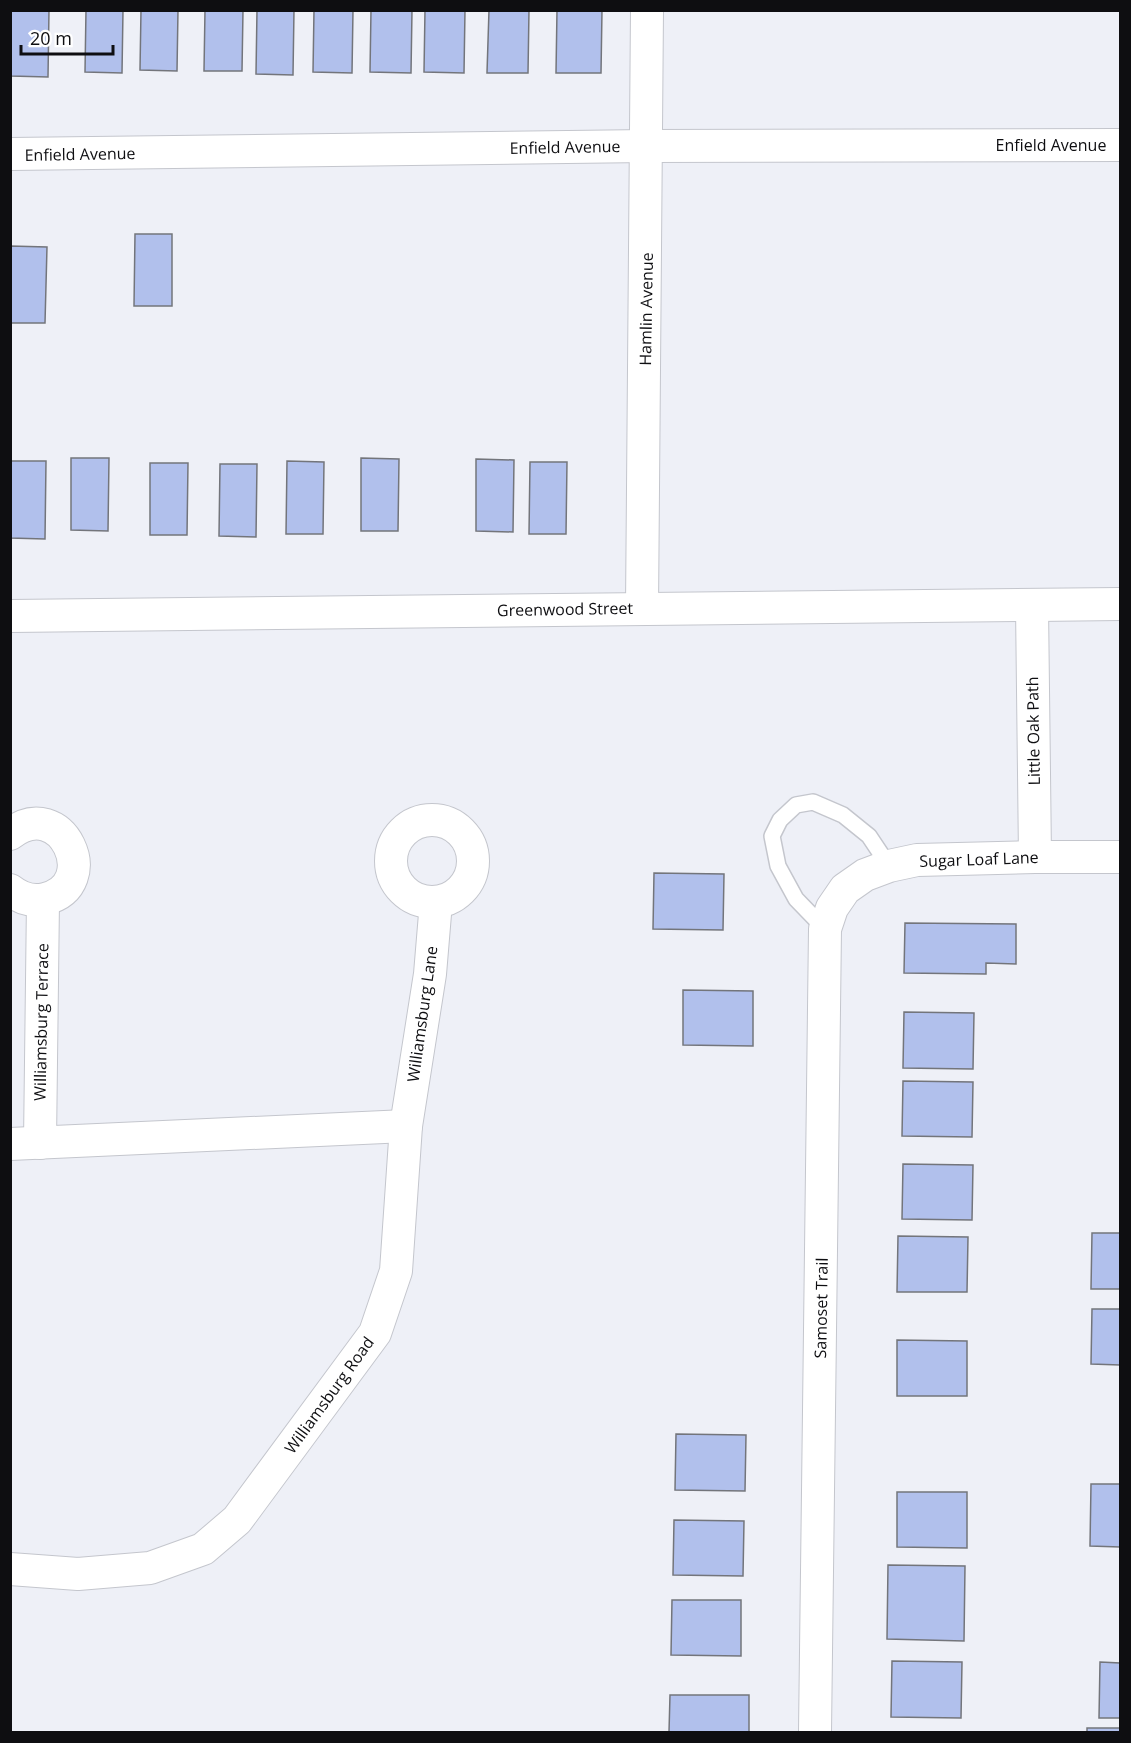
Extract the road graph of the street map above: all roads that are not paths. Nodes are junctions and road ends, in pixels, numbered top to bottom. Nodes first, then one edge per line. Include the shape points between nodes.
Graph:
1 (647, 10) edge
2 (1120, 145) edge
3 (647, 146) junction
4 (10, 154) edge
5 (1120, 604) edge
6 (1032, 606) junction
7 (642, 608) junction
8 (10, 616) edge
9 (10, 834) edge
10 (1035, 857) junction
11 (1120, 857) edge
12 (889, 866) junction
13 (845, 889) joint
14 (10, 890) edge
15 (43, 900) junction
16 (436, 902) dead end
17 (825, 929) junction
18 (406, 1126) junction
19 (25, 1143) edge
20 (10, 1569) edge
21 (815, 1732) edge

1 - 3 street, Hamlin Avenue
2 - 3 street, Enfield Avenue
3 - 4 street, Enfield Avenue
3 - 7 street, Hamlin Avenue
5 - 6 street, Greenwood Street
6 - 7 street, Greenwood Street
6 - 10 street, Little Oak Path
7 - 8 street, Greenwood Street
9 - 15 street via 41,824 63,834 70,844 74,856 71,879 54,896
10 - 11 street, Sugar Loaf Lane
10 - 12 street, Sugar Loaf Lane via 917,860
12 - 13 street, Sugar Loaf Lane via 865,875
12 - 17 lane via 869,836 843,815 813,802 796,805 780,820 772,836 778,866 796,899
13 - 17 street, Samoset Trail via 832,908
14 - 15 street via 29,900
15 - 19 street, Williamsburg Terrace
16 - 18 street, Williamsburg Lane via 430,974
17 - 21 street, Samoset Trail
18 - 19 street
18 - 20 street, Williamsburg Road via 396,1271 375,1333 237,1520 203,1549 150,1568 78,1574

